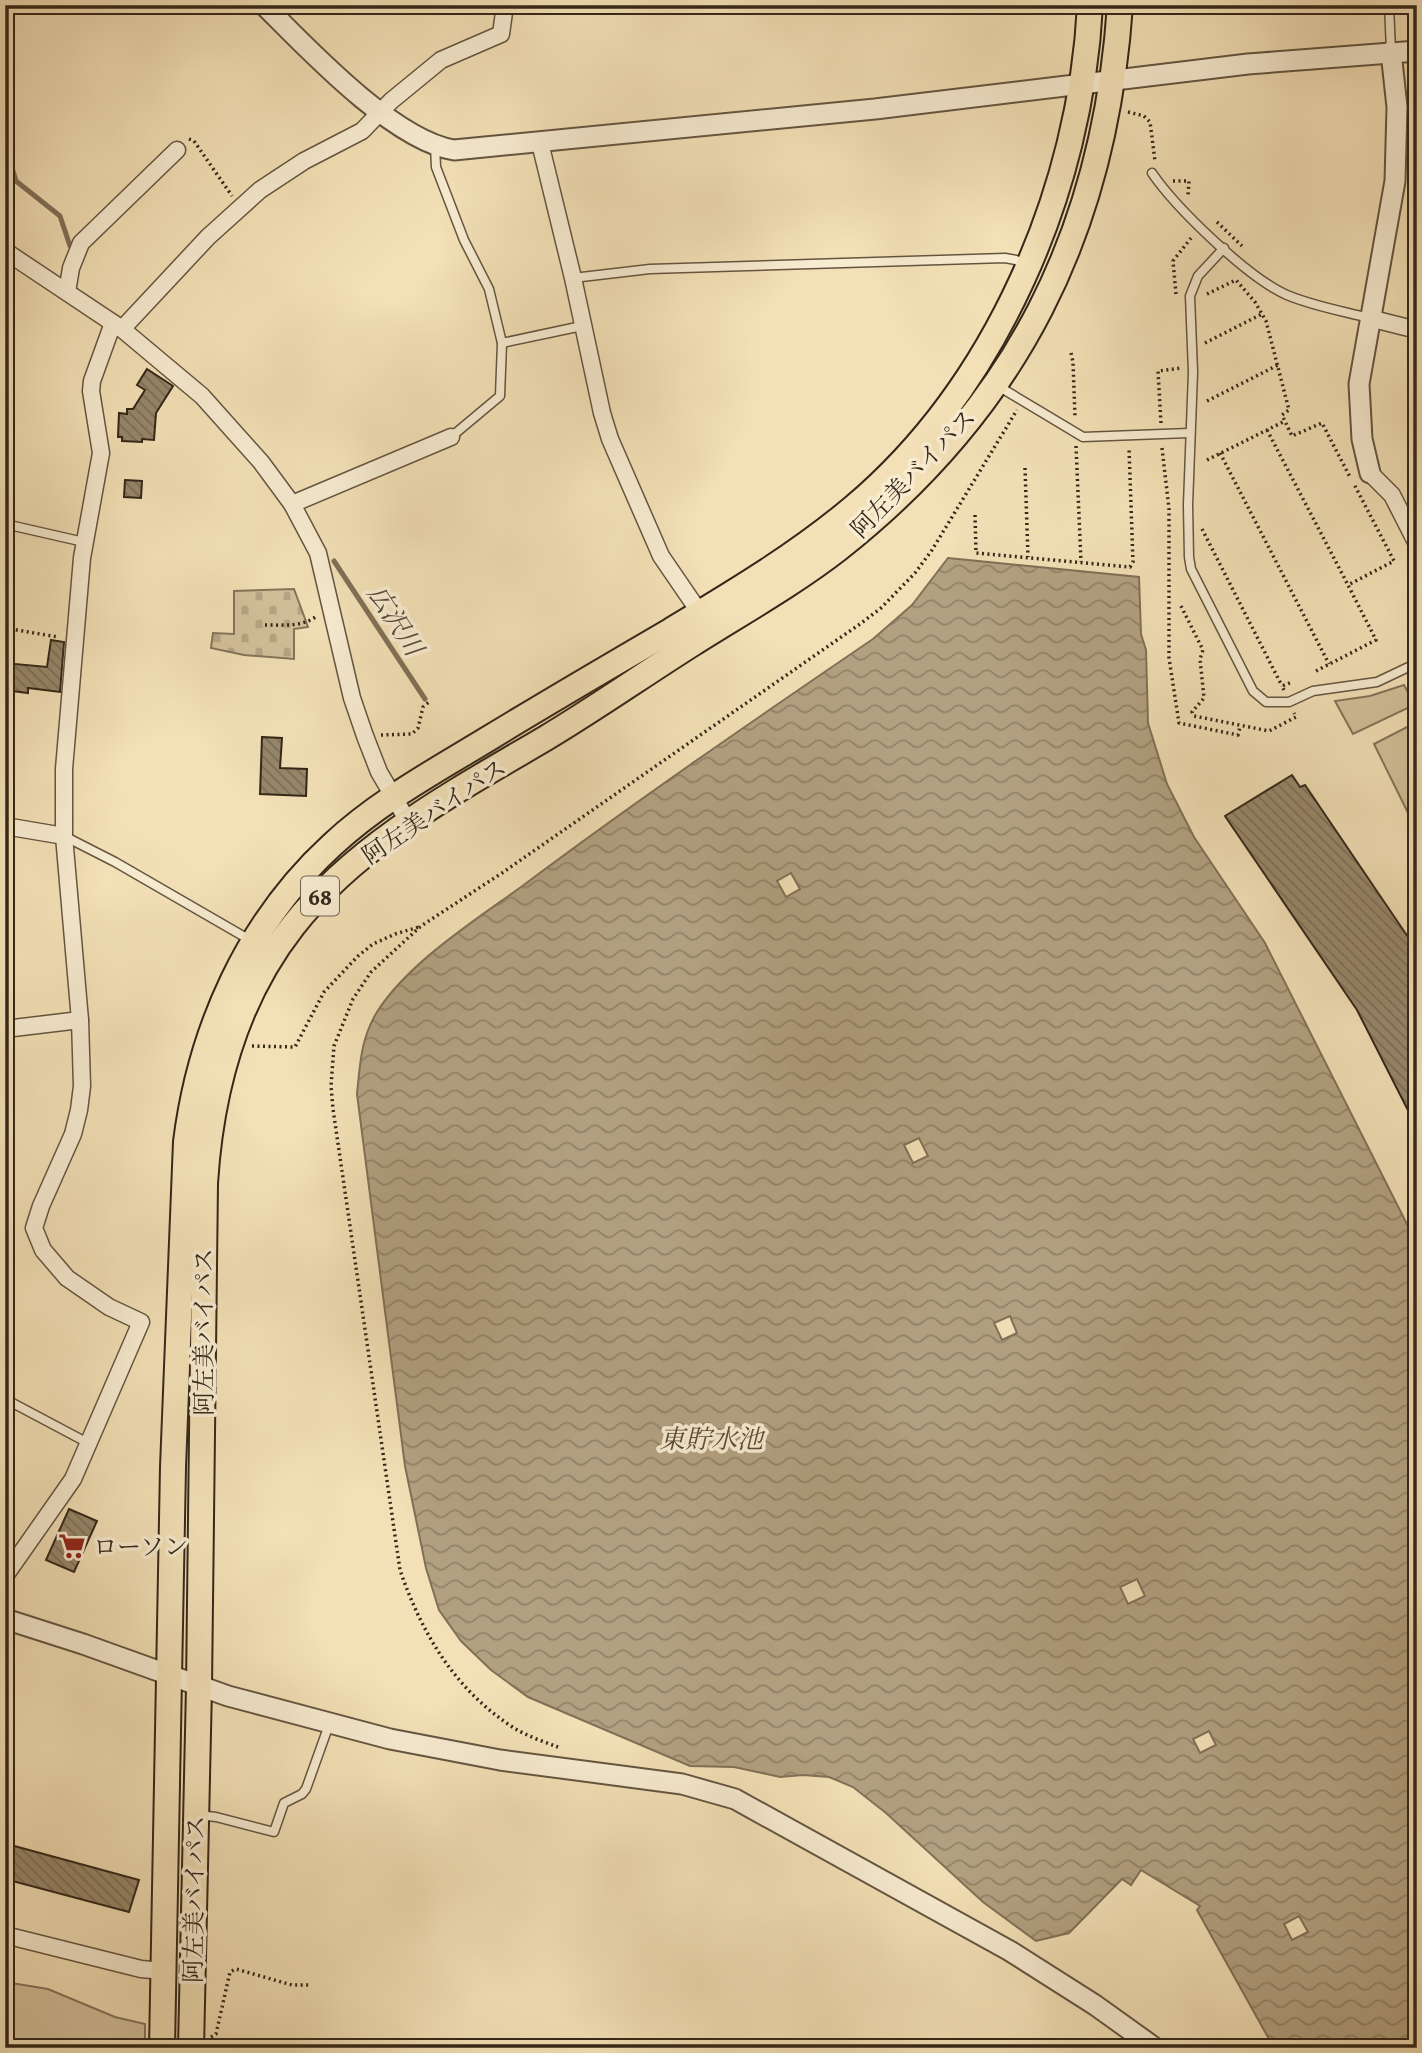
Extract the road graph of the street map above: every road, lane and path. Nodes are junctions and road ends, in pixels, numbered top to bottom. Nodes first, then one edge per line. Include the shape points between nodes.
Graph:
1 (264, 5) edge
2 (505, 5) edge
3 (1090, 5) edge
4 (1120, 5) edge
5 (1389, 5) edge
6 (1417, 51) edge
7 (1391, 52) junction
8 (1113, 80) junction
9 (1081, 85) junction
10 (381, 113) junction
11 (1128, 113) dead end
12 (194, 141) dead end
13 (540, 143) junction
14 (435, 146) junction
15 (177, 150) dead end
16 (1152, 173) junction
17 (1196, 203) dead end
18 (240, 205) junction
19 (1213, 219) dead end
20 (1192, 236) dead end
21 (1224, 248) junction
22 (5, 251) edge
23 (1248, 251) dead end
24 (1028, 267) junction
25 (573, 278) junction
26 (67, 292) junction
27 (1207, 294) dead end
28 (1176, 298) dead end
29 (1262, 314) junction
30 (1369, 318) junction
31 (117, 326) junction
32 (582, 326) junction
33 (1417, 330) edge
34 (502, 343) junction
35 (1192, 346) junction
36 (1071, 353) dead end
37 (1278, 365) junction
38 (995, 385) junction
39 (1207, 401) dead end
40 (1022, 402) junction
41 (1285, 421) junction
42 (1161, 423) dead end
43 (1267, 430) junction
44 (1189, 433) junction
45 (1076, 435) junction
46 (450, 437) joint
47 (1152, 446) dead end
48 (1129, 447) dead end
49 (1220, 453) junction
50 (1207, 460) dead end
51 (1026, 468) dead end
52 (1370, 473) joint
53 (292, 504) junction
54 (975, 514) dead end
55 (5, 524) edge
56 (1200, 526) dead end
57 (84, 542) junction
58 (1417, 544) edge
59 (1028, 557) junction
60 (1081, 562) junction
61 (1348, 585) junction
62 (1181, 606) dead end
63 (700, 613) junction
64 (317, 615) dead end
65 (265, 625) dead end
66 (5, 628) edge
67 (75, 640) junction
68 (1417, 663) edge
69 (1329, 664) junction
70 (1316, 670) dead end
71 (1282, 686) dead end
72 (430, 701) dead end
73 (1296, 717) dead end
74 (1240, 727) junction
75 (365, 736) junction
76 (393, 798) junction
77 (409, 823) junction
78 (5, 826) edge
79 (64, 836) junction
80 (421, 926) junction
81 (253, 942) junction
82 (80, 1020) junction
83 (5, 1029) edge
84 (249, 1046) dead end
85 (5, 1399) edge
86 (88, 1443) junction
87 (5, 1576) edge
88 (5, 1619) edge
89 (169, 1676) junction
90 (199, 1687) junction
91 (330, 1722) junction
92 (563, 1749) dead end
93 (195, 1815) junction
94 (5, 1935) edge
95 (164, 1971) junction
96 (309, 1985) dead end
97 (191, 2042) edge
98 (162, 2048) edge
99 (1154, 2048) edge

1 - 10 street
2 - 10 street via 500,34 441,60
3 - 9 main road, 阿左美バイパス / 68
4 - 8 main road, 阿左美バイパス / 68
5 - 7 lane
6 - 7 street
7 - 8 street
7 - 30 street via 1397,150 1392,203
8 - 9 street
8 - 38 main road, 阿左美バイパス / 68 via 1092,183 1065,259 1023,343
9 - 13 street
9 - 24 main road, 阿左美バイパス / 68 via 1050,213
10 - 14 street
10 - 18 street via 362,131 304,161
11 - 16 path via 1150,122 1156,157
12 - 18 path
13 - 14 street via 467,150
13 - 25 street
14 - 34 lane via 436,167 489,289
15 - 26 street via 81,243
16 - 17 path via 1171,181 1189,181 1187,195
16 - 21 lane via 1164,191
18 - 31 street
19 - 23 path
20 - 28 path via 1173,261
21 - 30 lane via 1279,291
21 - 35 lane via 1194,285 1189,313
22 - 26 street
24 - 25 lane via 1005,258 650,268
24 - 63 main road, 阿左美バイパス / 68 via 959,389 900,463 804,545
25 - 32 street
26 - 31 street
27 - 29 path via 1236,280
29 - 35 path
29 - 37 path
30 - 33 street
30 - 52 street via 1359,384 1362,439
31 - 53 street via 221,416
31 - 57 street via 92,381 101,453
32 - 34 lane
32 - 63 street via 602,414 631,490 661,556
34 - 46 lane via 500,396
35 - 42 path via 1179,347 1181,370 1158,371
35 - 44 lane
36 - 45 path
37 - 39 path
37 - 41 path via 1289,410 1282,415
38 - 40 lane
38 - 77 main road, 阿左美バイパス / 68 via 925,468 837,550 588,713
40 - 45 lane
40 - 80 path via 932,550 881,608
41 - 43 path
41 - 61 path via 1292,436 1322,423 1394,561
43 - 49 path
43 - 61 path
44 - 45 lane
44 - 68 lane via 1190,564 1253,691 1266,702 1289,702 1313,691 1377,682
45 - 60 path
46 - 53 street
47 - 74 path via 1162,446 1170,509 1169,658 1179,723 1238,735
48 - 60 path via 1133,562 1130,567
49 - 50 path
49 - 69 path
51 - 59 path
52 - 58 street via 1392,495
53 - 75 street via 318,553
54 - 59 path via 976,552
55 - 57 lane
56 - 71 path
57 - 67 street
59 - 60 path
61 - 69 path via 1376,640
62 - 74 path via 1203,650 1204,698 1192,712
63 - 76 main road, 阿左美バイパス / 68
64 - 65 path via 300,624
66 - 67 path
67 - 79 street via 64,760
69 - 70 path
72 - 75 path via 423,706 412,734
73 - 74 path via 1269,732
75 - 76 street
76 - 77 street
76 - 81 main road, 阿左美バイパス / 68 via 331,846 298,881
77 - 90 main road, 阿左美バイパス / 68 via 348,870 293,925 243,1007 227,1050 207,1152 204,1203
78 - 79 street
79 - 81 lane
79 - 82 street
80 - 84 path via 373,944 358,956 324,992 295,1047
80 - 92 path via 371,972 353,999 334,1046 332,1064 333,1109 396,1550 424,1629 461,1682 481,1704 516,1729
81 - 89 main road, 阿左美バイパス / 68 via 210,1032 186,1142
82 - 83 street
82 - 86 street via 79,1110 34,1227 43,1250 67,1279 141,1322
85 - 86 lane
86 - 87 street via 73,1479
88 - 89 street
89 - 90 street
89 - 95 main road, 阿左美バイパス / 68
90 - 91 street
90 - 93 main road, 阿左美バイパス / 68
91 - 93 lane via 306,1789 284,1803 274,1832
91 - 99 street via 390,1740 682,1784 735,1799 1026,1961
93 - 97 main road, 阿左美バイパス / 68
94 - 95 street
95 - 98 main road, 阿左美バイパス / 68
96 - 97 path via 292,1985 236,1969 230,1972 216,2034

